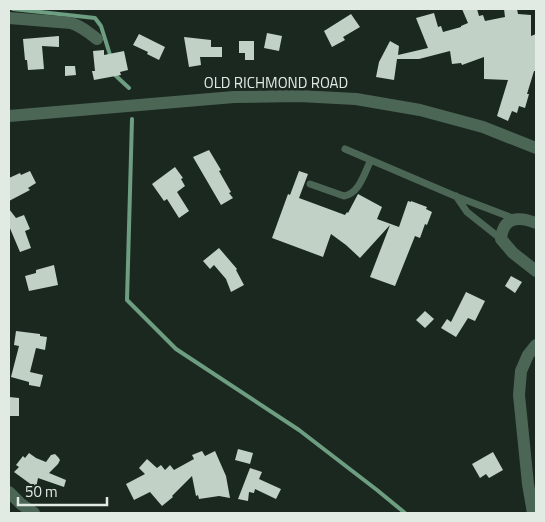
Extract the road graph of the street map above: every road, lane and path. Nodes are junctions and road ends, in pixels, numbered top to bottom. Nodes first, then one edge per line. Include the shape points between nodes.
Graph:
1 (9, 18) edge
2 (97, 39) dead end
3 (9, 116) edge
4 (536, 148) edge
5 (345, 149) dead end
6 (371, 160) junction
7 (310, 184) dead end
8 (456, 196) junction
9 (516, 219) junction
10 (536, 223) edge
11 (501, 239) junction
12 (536, 271) edge
13 (536, 345) edge
14 (9, 492) edge
15 (34, 513) edge
16 (533, 513) edge

1 - 2 street via 71,23
3 - 4 street, OLD RICHMOND ROAD via 234,97 356,99 420,110 483,127
5 - 6 lane
6 - 7 lane via 357,188 349,195
6 - 8 lane
8 - 9 lane
8 - 11 lane via 467,212
9 - 10 street
9 - 11 street via 505,224
11 - 12 street
13 - 16 street via 521,371 520,395
14 - 15 street

